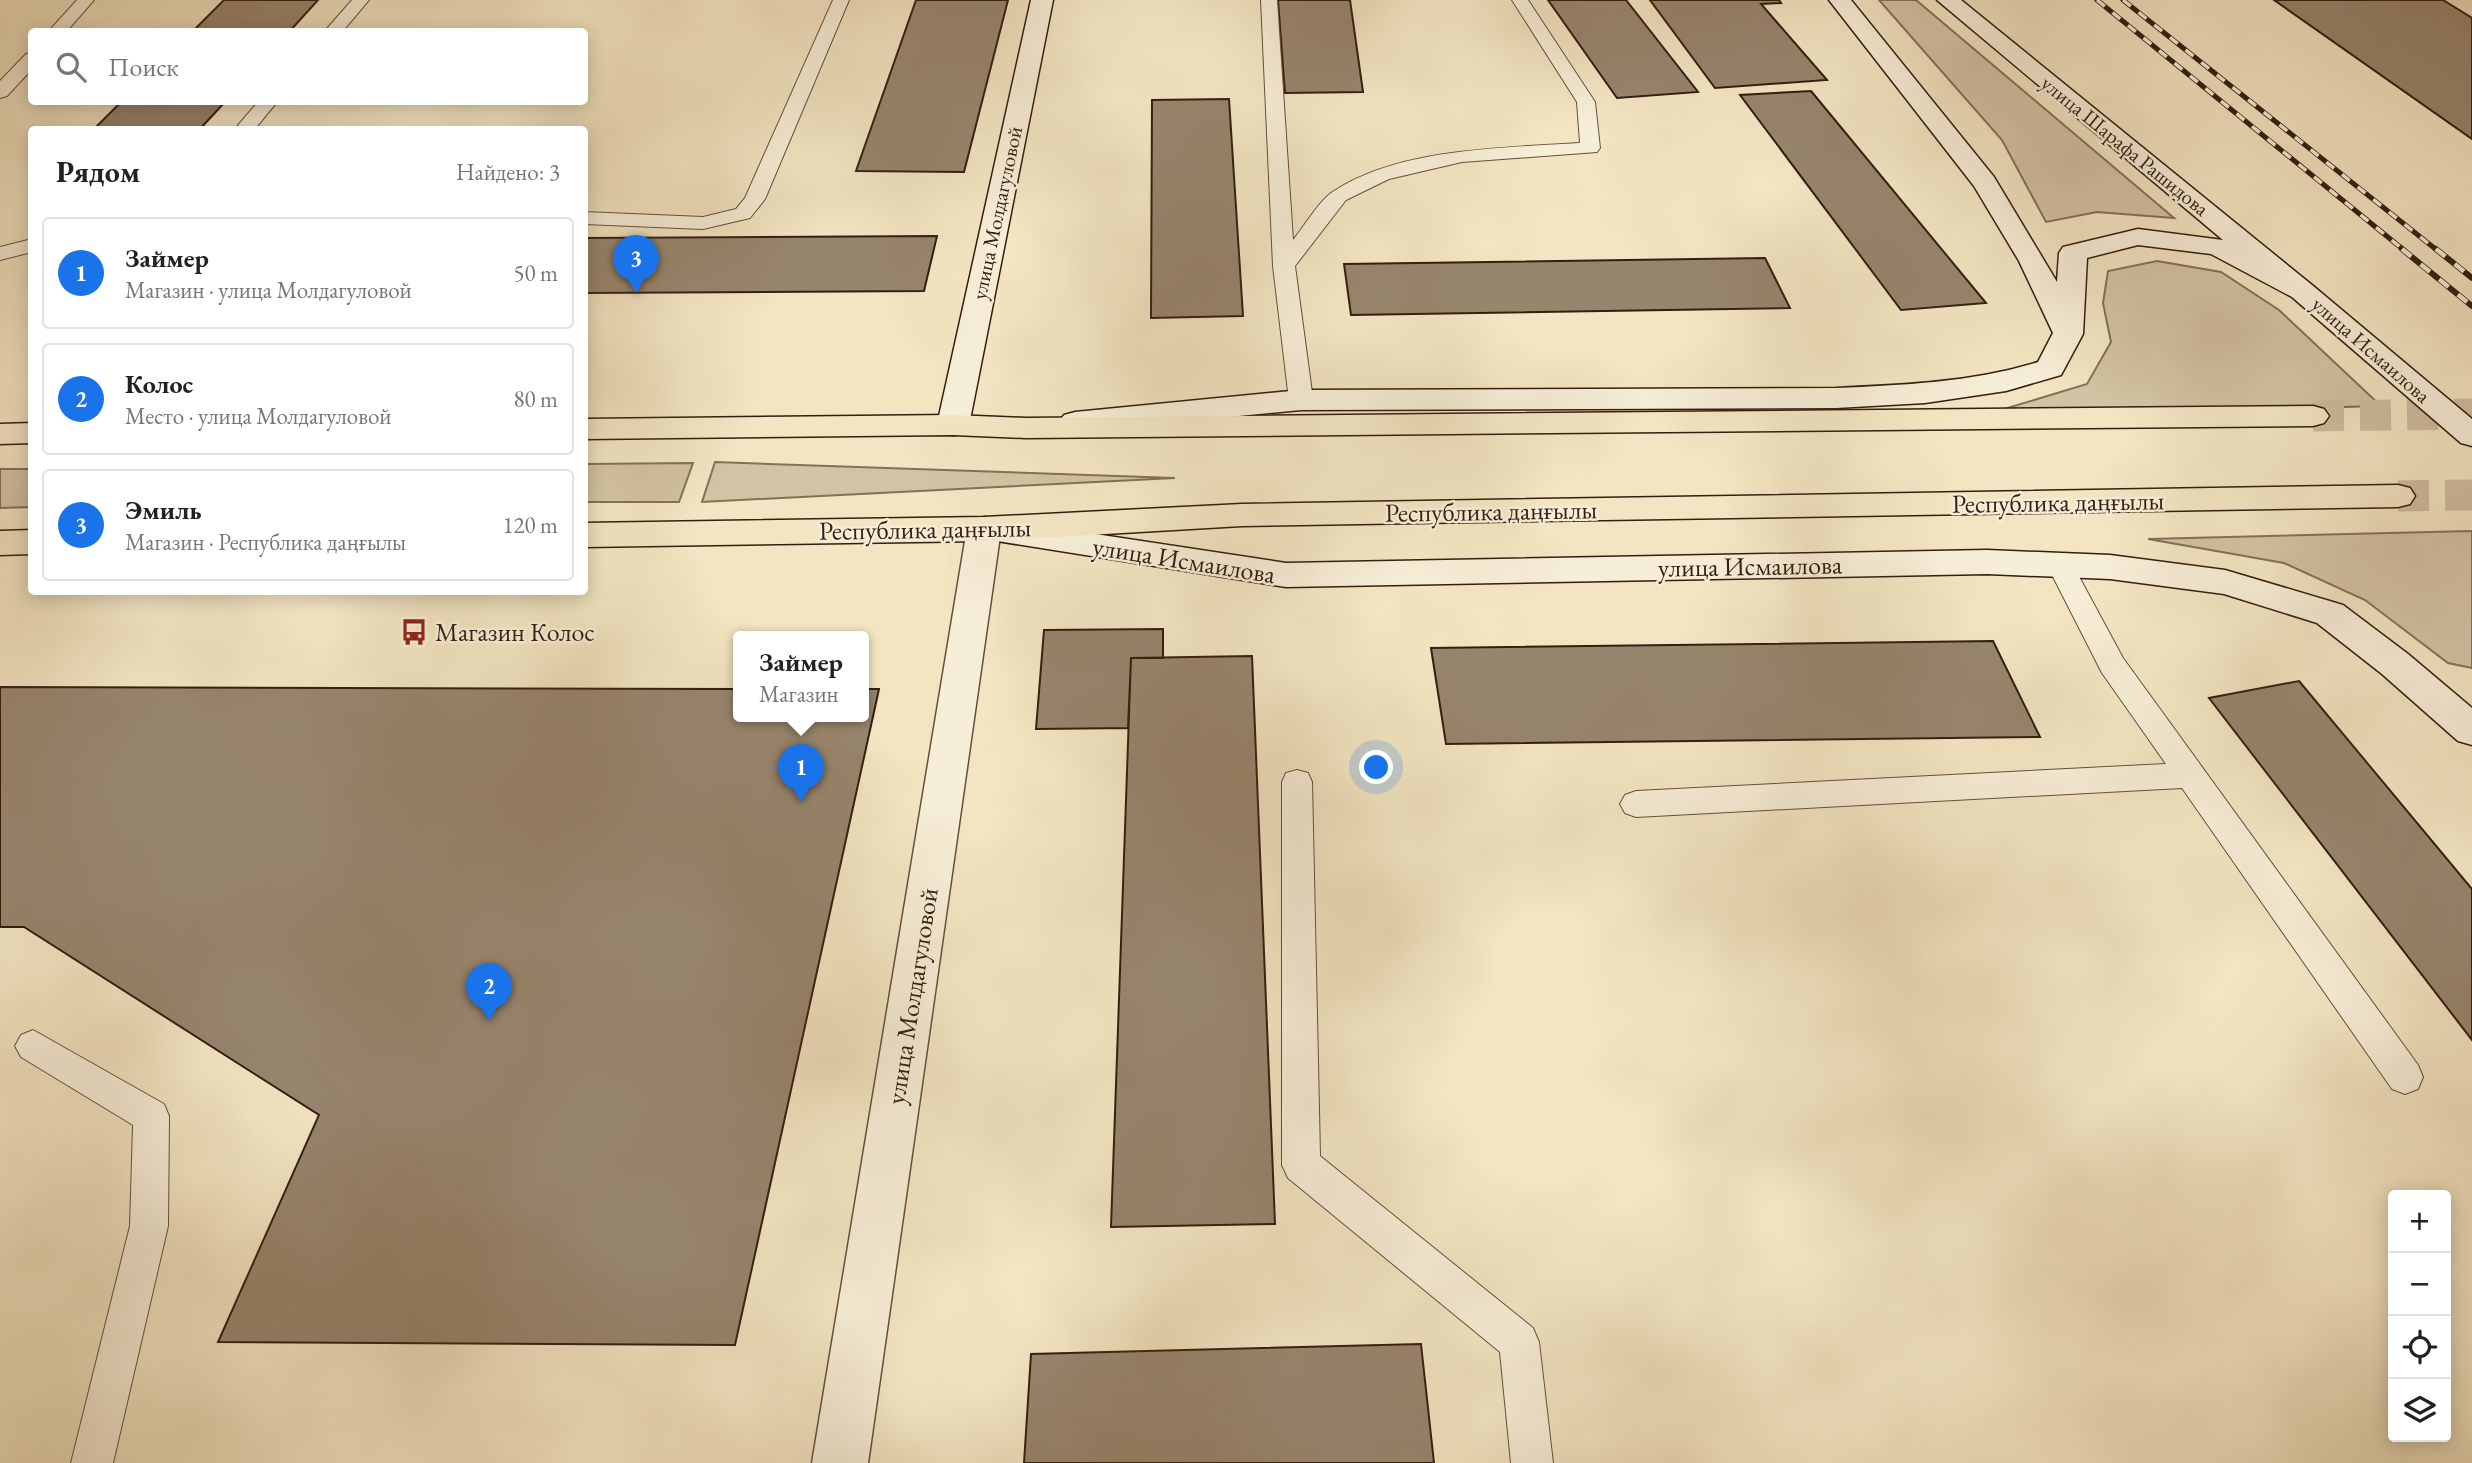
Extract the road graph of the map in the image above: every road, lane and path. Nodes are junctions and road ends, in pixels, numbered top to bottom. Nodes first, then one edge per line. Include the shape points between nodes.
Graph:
1 (86, 0) edge
2 (361, 0) edge
3 (841, 0) edge
4 (1042, 0) edge
5 (1269, 0) edge
6 (1520, 0) edge
7 (1840, 0) edge
8 (1948, 0) edge
9 (60, 28) edge
10 (336, 28) edge
11 (28, 62) edge
12 (0, 92) edge
13 (265, 105) edge
14 (247, 126) edge
15 (588, 218) edge
16 (28, 246) edge
17 (0, 254) edge
18 (1284, 266) junction
19 (2302, 291) junction
20 (2068, 334) junction
21 (1301, 400) junction
22 (2313, 416) tunnel mouth
23 (953, 425) junction
24 (1026, 428) junction
25 (588, 429) edge
26 (28, 433) edge
27 (0, 434) edge
28 (2472, 436) edge
29 (2398, 496) tunnel mouth
30 (985, 529) junction
31 (588, 535) edge
32 (28, 542) edge
33 (0, 543) edge
34 (2060, 565) junction
35 (2395, 664) junction
36 (2472, 705) edge
37 (2472, 730) edge
38 (2190, 775) junction
39 (1297, 782) dead end
40 (1636, 804) dead end
41 (33, 1046) dead end
42 (2405, 1077) dead end
43 (93, 1463) edge
44 (840, 1463) edge
45 (1532, 1463) edge

1 - 9 lane
2 - 10 lane
3 - 15 lane via 755,199 743,214 703,223
4 - 23 main road, улица Молдагуловой
5 - 18 lane
6 - 18 lane via 1586,102 1590,148 1462,156 1382,175 1339,196
7 - 20 main road via 1985,183 2033,261
8 - 19 main road, улица Шарафа Рашидова
11 - 12 lane
13 - 14 lane
16 - 17 lane
18 - 21 lane
19 - 20 main road via 2218,247 2138,237 2073,253
19 - 28 main road, улица Исмаилова
20 - 21 main road via 2050,368 2006,383 1925,393 1836,398
21 - 24 main road
22 - 24 main road
23 - 24 main road
23 - 25 main road
26 - 27 main road
29 - 30 main road, Республика даңғылы via 1256,514
30 - 31 main road, Республика даңғылы
30 - 34 main road, улица Исмаилова via 1286,575 1973,562
30 - 44 main road, улица Молдагуловой
32 - 33 main road
34 - 35 main road, улица Исмаилова via 2225,582 2330,614
34 - 38 lane via 2112,665
35 - 36 main road
35 - 37 main road, улица Исмаилова
38 - 40 lane
38 - 42 lane
39 - 45 lane via 1301,1165 1519,1342
41 - 43 lane via 151,1116 149,1226

